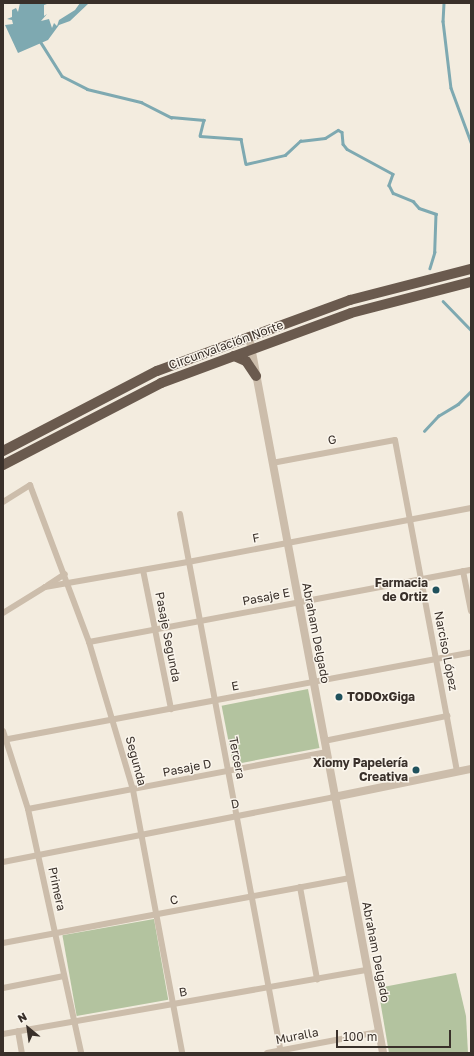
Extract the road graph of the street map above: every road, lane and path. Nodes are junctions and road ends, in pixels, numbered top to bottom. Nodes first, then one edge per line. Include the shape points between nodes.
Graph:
1 (471, 269) edge
2 (471, 282) edge
3 (249, 336) junction
4 (251, 349) junction
5 (234, 356) junction
6 (256, 376) junction
7 (395, 440) joint
8 (3, 451) edge
9 (272, 463) junction
10 (3, 465) edge
11 (3, 502) edge
12 (471, 508) edge
13 (180, 514) dead end
14 (411, 520) junction
15 (287, 544) junction
16 (188, 562) junction
17 (142, 570) junction
18 (471, 570) edge
19 (463, 571) junction
20 (65, 574) junction
21 (421, 579) junction
22 (68, 582) junction
23 (45, 587) junction
24 (298, 602) junction
25 (471, 611) edge
26 (3, 613) edge
27 (200, 621) junction
28 (156, 629) junction
29 (89, 642) junction
30 (471, 652) edge
31 (438, 658) junction
32 (314, 683) junction
33 (215, 701) junction
34 (171, 709) junction
35 (447, 716) junction
36 (114, 720) junction
37 (3, 731) edge
38 (4, 740) edge
39 (324, 741) junction
40 (326, 752) junction
41 (471, 769) edge
42 (229, 771) junction
43 (458, 771) junction
44 (133, 790) junction
45 (334, 797) junction
46 (28, 809) junction
47 (237, 816) junction
48 (141, 835) junction
49 (38, 856) junction
50 (3, 862) edge
51 (350, 878) junction
52 (300, 887) junction
53 (252, 896) junction
54 (157, 914) junction
55 (55, 934) junction
56 (3, 943) edge
57 (367, 970) junction
58 (64, 976) junction
59 (316, 979) junction
60 (3, 988) edge
61 (269, 988) junction
62 (172, 1005) junction
63 (74, 1022) junction
64 (18, 1032) junction
65 (378, 1032) junction
66 (3, 1034) edge
67 (281, 1051) edge
68 (22, 1053) edge
69 (81, 1053) edge
70 (182, 1053) edge
71 (267, 1053) edge
72 (383, 1053) edge

1 - 3 highway, Circunvalación Norte via 350,300
2 - 4 highway, Circunvalación Norte via 351,313
3 - 4 street, Abraham Delgado
3 - 8 highway, Circunvalación Norte via 157,371
4 - 5 highway, Circunvalación Norte
4 - 6 street, Abraham Delgado
5 - 6 highway via 246,361
5 - 10 highway, Circunvalación Norte via 161,383
6 - 9 street, Abraham Delgado
7 - 9 street, G
7 - 14 street, Narciso López
9 - 15 street, Abraham Delgado
11 - 20 street, Segunda via 30,485
12 - 14 street, F
13 - 16 street, Tercera
14 - 15 street, F
14 - 21 street, Narciso López
15 - 16 street, F
15 - 24 street, Abraham Delgado
16 - 17 street, F
16 - 27 street, Tercera
17 - 22 street, F
17 - 28 street, Pasaje Segunda
18 - 19 street, Pasaje E
19 - 21 street, Pasaje E
19 - 25 street
20 - 22 street, Segunda
20 - 23 street, F
21 - 24 street, Pasaje E
21 - 31 street, Narciso López
22 - 23 street, F
22 - 29 street, Segunda
23 - 26 street, F
24 - 27 street, Pasaje E
24 - 32 street, Abraham Delgado
27 - 28 street, Pasaje E
27 - 33 street, Tercera
28 - 29 street, Pasaje E
28 - 34 street, Pasaje Segunda
29 - 36 street, Segunda
30 - 31 street, E
31 - 32 street, E
31 - 35 street, Narciso López
32 - 33 street, E
32 - 39 street, Abraham Delgado
33 - 34 street, E
33 - 42 street, Tercera
34 - 36 street, E
35 - 39 street
35 - 43 street, Narciso López
36 - 38 street, E
36 - 44 street, Segunda
37 - 38 street, Primera
38 - 46 street, Primera
39 - 40 street, Abraham Delgado
40 - 42 street, Pasaje D
40 - 45 street, Abraham Delgado
41 - 43 street, D
42 - 44 street, Pasaje D
42 - 47 street, Tercera
43 - 45 street, D
44 - 46 street, Pasaje D
44 - 48 street, Segunda
45 - 47 street, D
45 - 51 street, Abraham Delgado
46 - 49 street, Primera
47 - 48 street, D
47 - 53 street, Tercera
48 - 49 street, D
48 - 54 street, Segunda
49 - 50 street, D
49 - 55 street, Primera
51 - 52 street, C
51 - 57 street, Abraham Delgado
52 - 53 street, C
52 - 59 street
53 - 54 street, C
53 - 61 street, Tercera
54 - 55 street, C
54 - 62 street, Segunda
55 - 56 street, C
55 - 58 street, Primera
57 - 59 street, B
57 - 65 street, Abraham Delgado
58 - 60 street
58 - 63 street, Primera
59 - 61 street, B
61 - 62 street, B
61 - 67 street, Tercera
62 - 63 street, B
62 - 70 street, Segunda
63 - 64 street, B
63 - 69 street, Primera
64 - 66 street, B
64 - 68 street
65 - 67 street, Muralla
65 - 72 street, Abraham Delgado
67 - 71 street, Muralla

